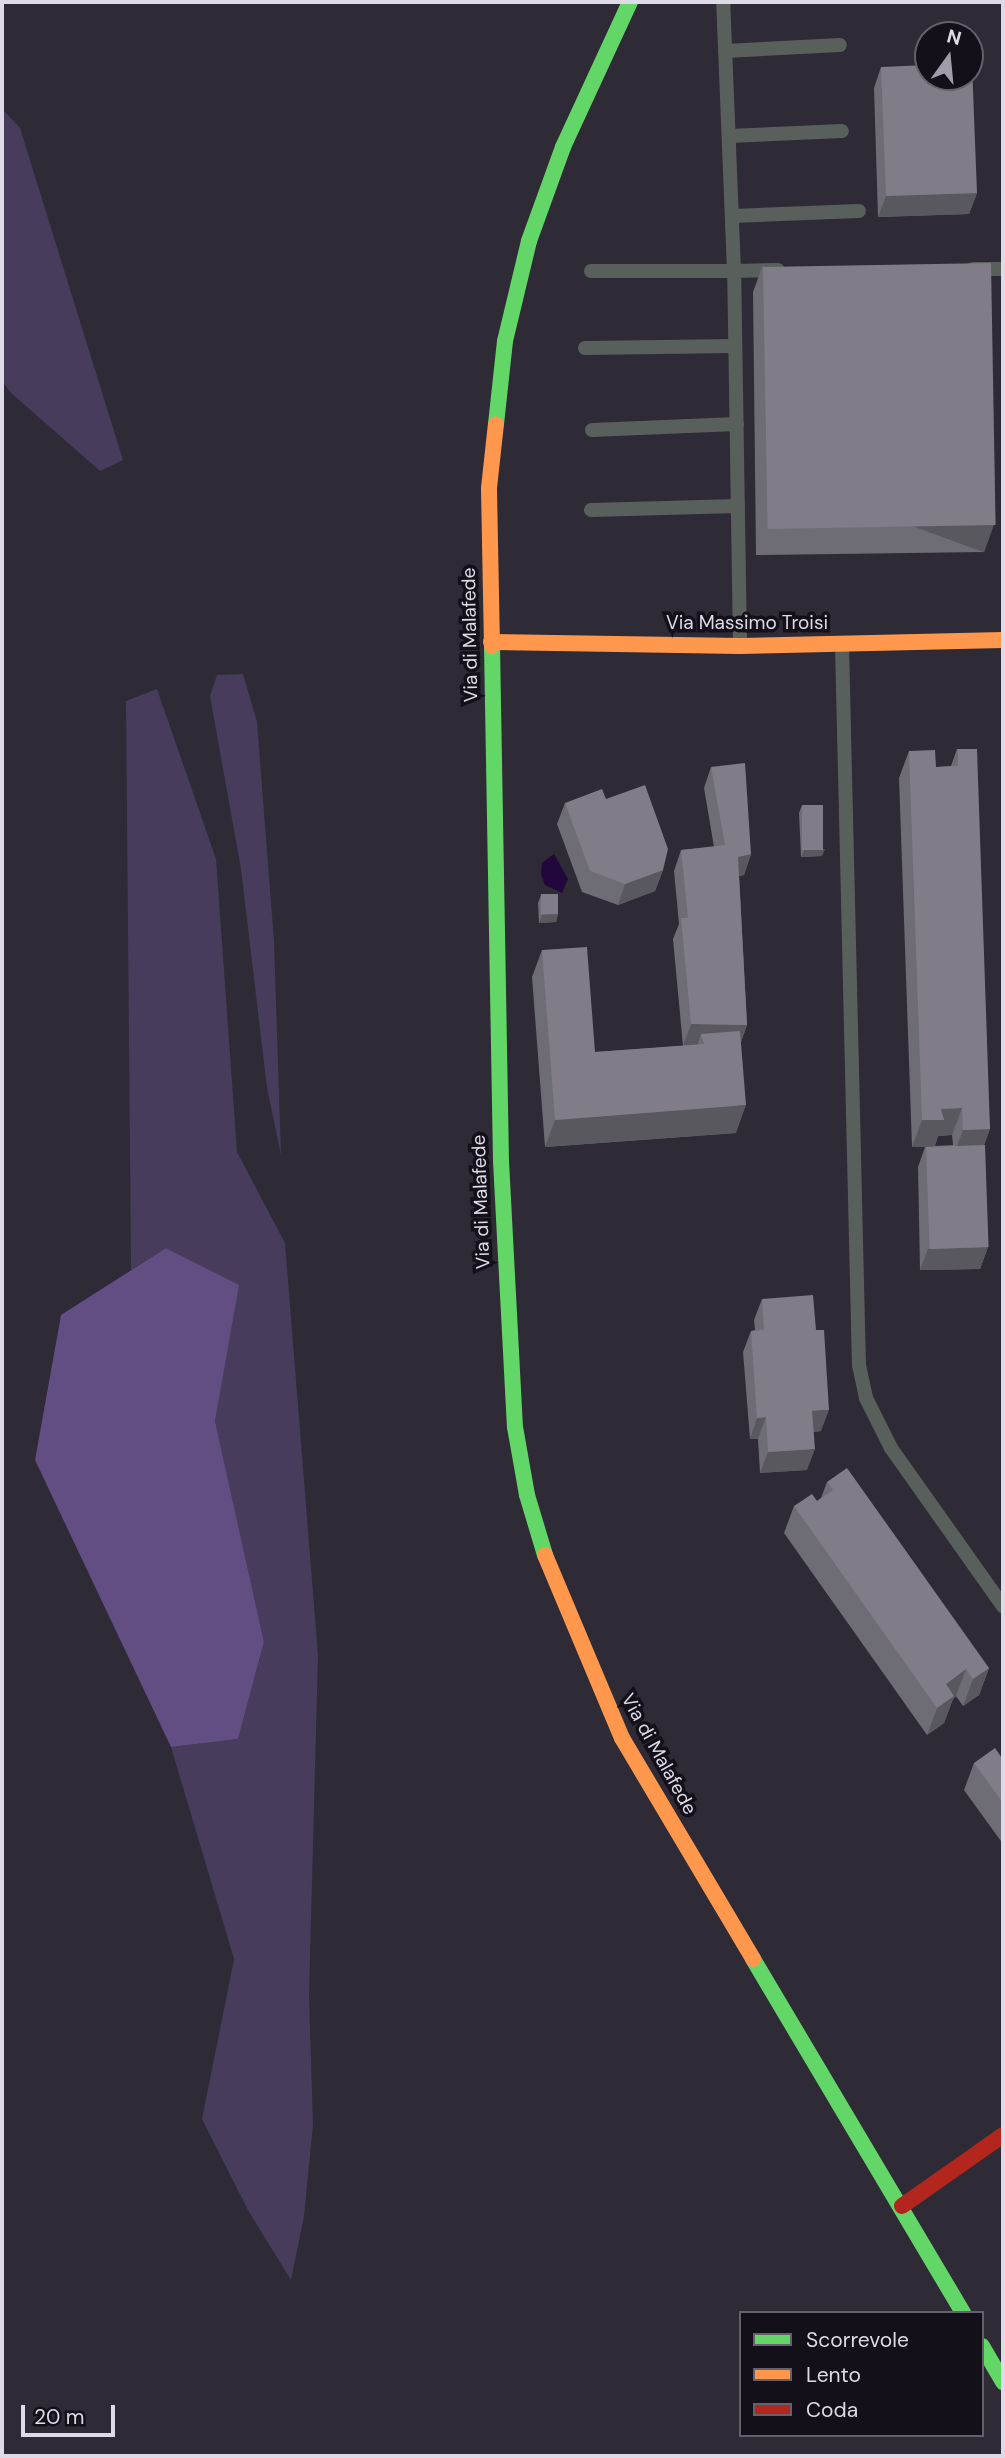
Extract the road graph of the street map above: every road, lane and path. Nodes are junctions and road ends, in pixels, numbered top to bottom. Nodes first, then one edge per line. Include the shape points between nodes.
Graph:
1 (630, 2) edge
2 (723, 2) edge
3 (840, 45) dead end
4 (725, 51) junction
5 (842, 131) dead end
6 (729, 136) junction
7 (859, 211) dead end
8 (732, 216) junction
9 (963, 269) edge
10 (1003, 269) edge
11 (788, 270) edge
12 (591, 271) dead end
13 (734, 271) junction
14 (736, 346) junction
15 (585, 348) dead end
16 (737, 424) junction
17 (592, 430) dead end
18 (738, 506) junction
19 (591, 510) dead end
20 (1003, 640) edge
21 (491, 642) junction
22 (842, 644) junction
23 (740, 646) junction
24 (1003, 1606) edge
25 (1003, 2135) edge
26 (902, 2206) junction
27 (962, 2311) edge
28 (984, 2349) edge
29 (1003, 2382) edge

1 - 21 street, Via di Malafede via 563,147 529,241 505,341 489,488
2 - 4 lane
3 - 4 lane
4 - 6 lane
5 - 6 lane
6 - 8 lane
7 - 8 lane
8 - 13 lane
9 - 10 lane
11 - 13 lane
12 - 13 lane
13 - 14 lane
14 - 15 lane
14 - 16 lane
16 - 17 lane
16 - 18 lane
18 - 19 lane
18 - 23 lane
20 - 22 street, Via Massimo Troisi
21 - 23 street, Via Massimo Troisi
21 - 26 street, Via di Malafede via 505,1294 515,1427 527,1495 563,1605 622,1738
22 - 23 street, Via Massimo Troisi
22 - 24 lane via 859,1365 866,1398 891,1448
25 - 26 street
26 - 27 street, Via di Malafede
28 - 29 street

